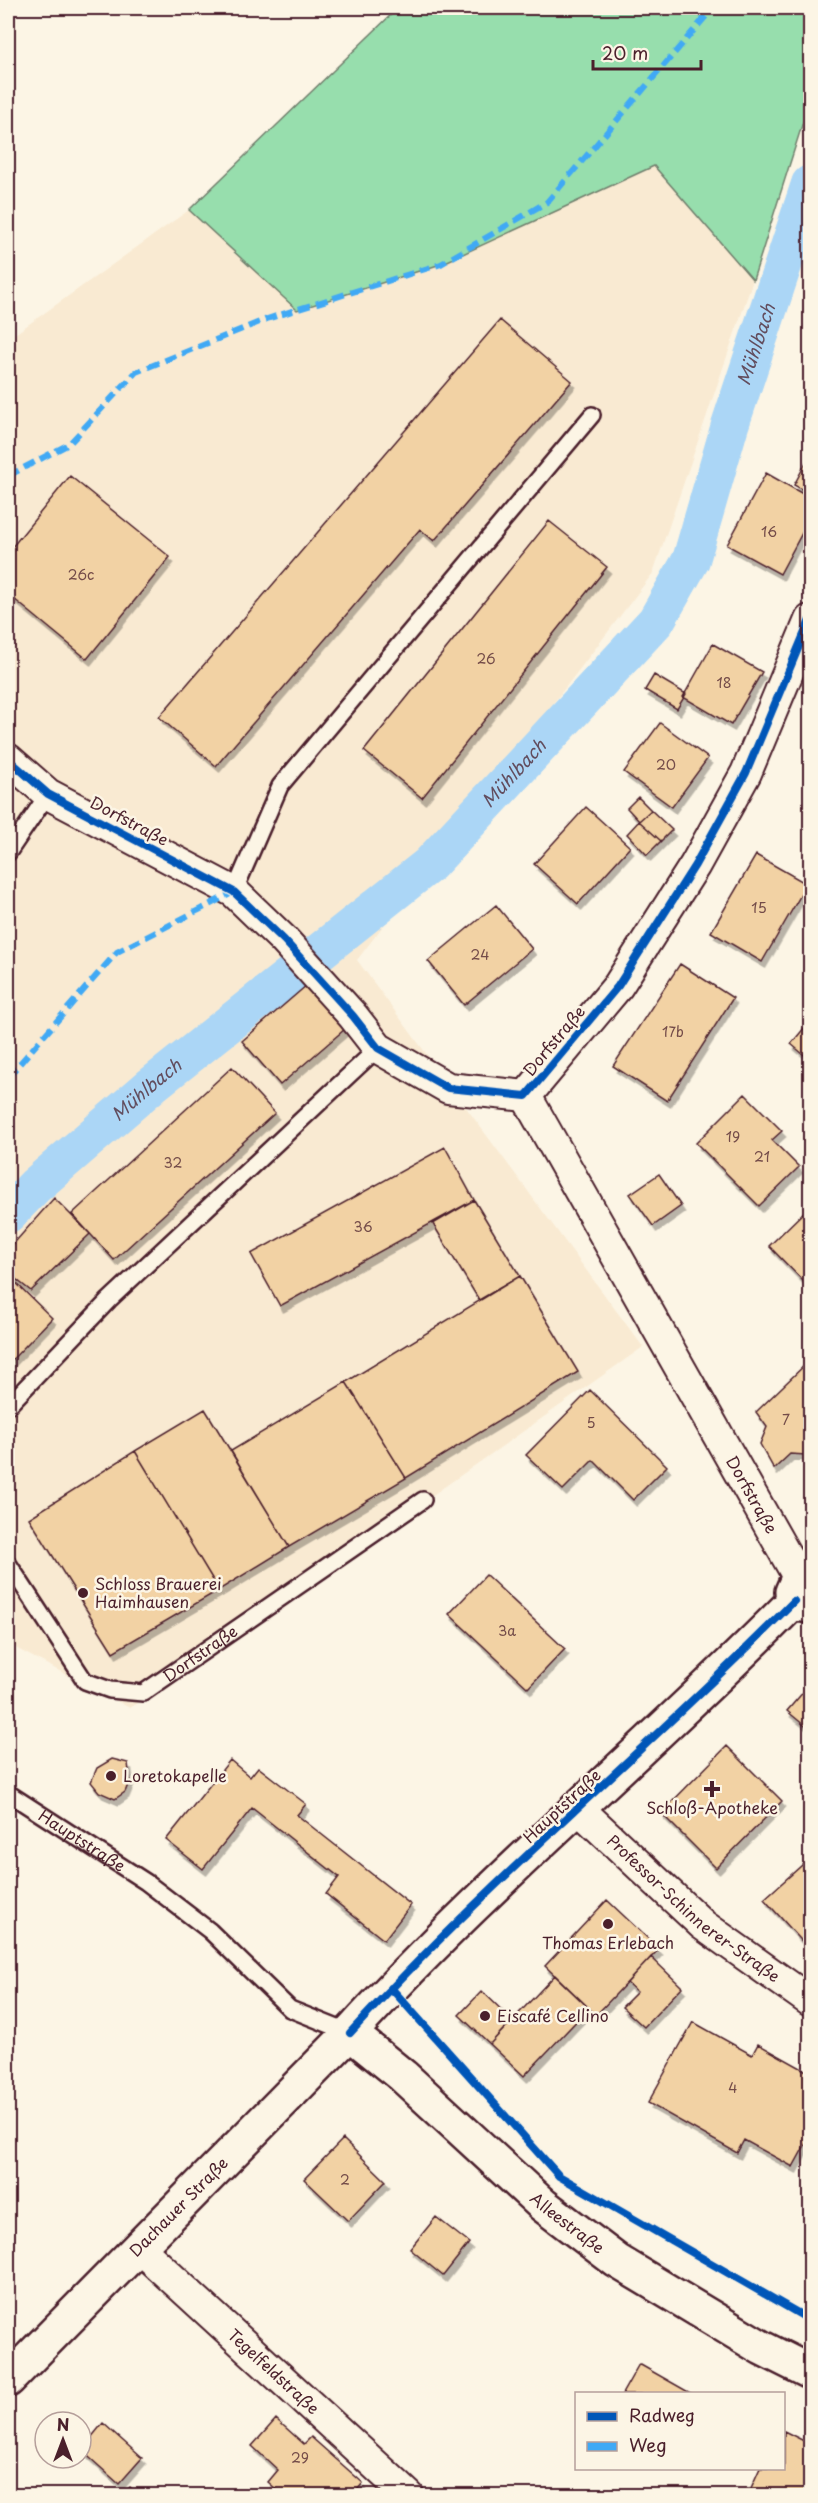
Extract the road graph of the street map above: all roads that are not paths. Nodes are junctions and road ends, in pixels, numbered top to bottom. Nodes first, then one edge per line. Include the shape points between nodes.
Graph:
1 (592, 415) dead end
2 (810, 620) edge
3 (8, 759) edge
4 (48, 794) junction
5 (8, 853) edge
6 (234, 892) junction
7 (378, 1048) junction
8 (526, 1096) junction
9 (8, 1406) edge
10 (423, 1500) dead end
11 (8, 1563) edge
12 (804, 1592) edge
13 (8, 1793) edge
14 (579, 1809) junction
15 (810, 2001) edge
16 (350, 2033) junction
17 (138, 2247) junction
18 (810, 2372) edge
19 (8, 2380) edge
20 (409, 2496) edge

1 - 6 lane via 280,786
2 - 8 street, Dorfstraße via 746,773 695,865 618,986
3 - 4 street, Dorfstraße
4 - 5 lane
4 - 6 street, Dorfstraße
6 - 7 street, Dorfstraße via 284,940
7 - 8 street, Dorfstraße via 448,1088
7 - 9 lane via 108,1300
8 - 12 street, Dorfstraße
10 - 11 lane, Dorfstraße via 143,1694 110,1690 84,1681
12 - 14 main road, Hauptstraße
13 - 16 lane, Hauptstraße via 146,1882 210,1931 290,2009
14 - 15 street, Professor-Schinnerer-Straße via 703,1925
14 - 16 main road, Hauptstraße via 391,1988
16 - 17 main road, Dachauer Straße
16 - 18 main road, Alleestraße via 403,2076 543,2205 616,2261 762,2348
17 - 19 main road, Dachauer Straße
17 - 20 street, Tegelfeldstraße

